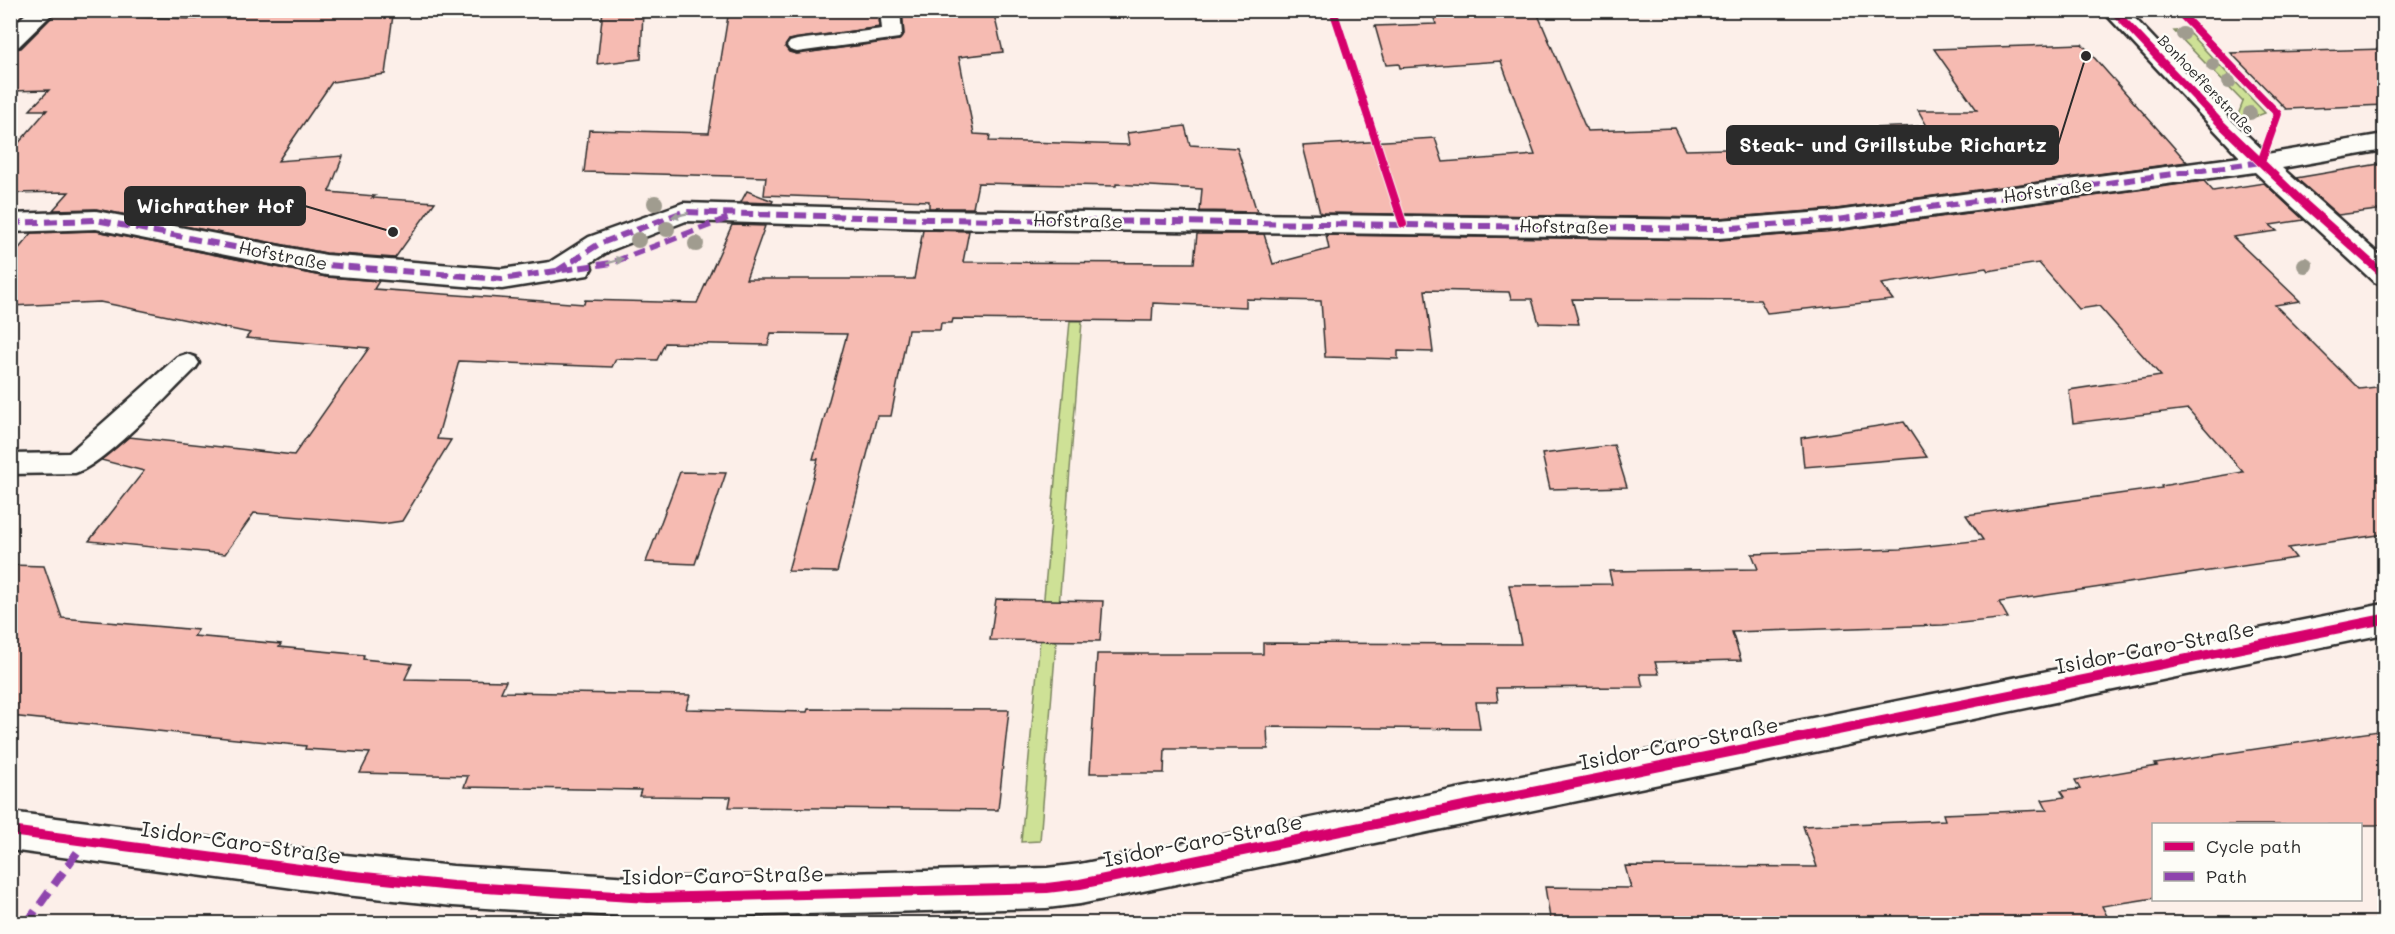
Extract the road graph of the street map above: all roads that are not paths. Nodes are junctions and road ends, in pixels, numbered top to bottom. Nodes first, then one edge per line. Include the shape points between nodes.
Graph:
1 (45, 10) edge
2 (890, 10) edge
3 (2113, 10) edge
4 (10, 41) edge
5 (797, 46) dead end
6 (2385, 142) edge
7 (2261, 162) junction
8 (10, 223) edge
9 (2385, 275) edge
10 (186, 363) dead end
11 (10, 464) edge
12 (2385, 620) edge
13 (10, 831) edge

1 - 4 street
2 - 5 lane via 892,34
3 - 7 street, Bonhoefferstraße
6 - 7 street, Hofstraße
7 - 8 street, Hofstraße via 1836,220 1719,229 738,214 611,263 501,279 338,266 96,220
7 - 9 street, Bonhoefferstraße
10 - 11 lane via 75,463
12 - 13 street, Isidor-Caro-Straße via 1047,888 625,896 345,875

